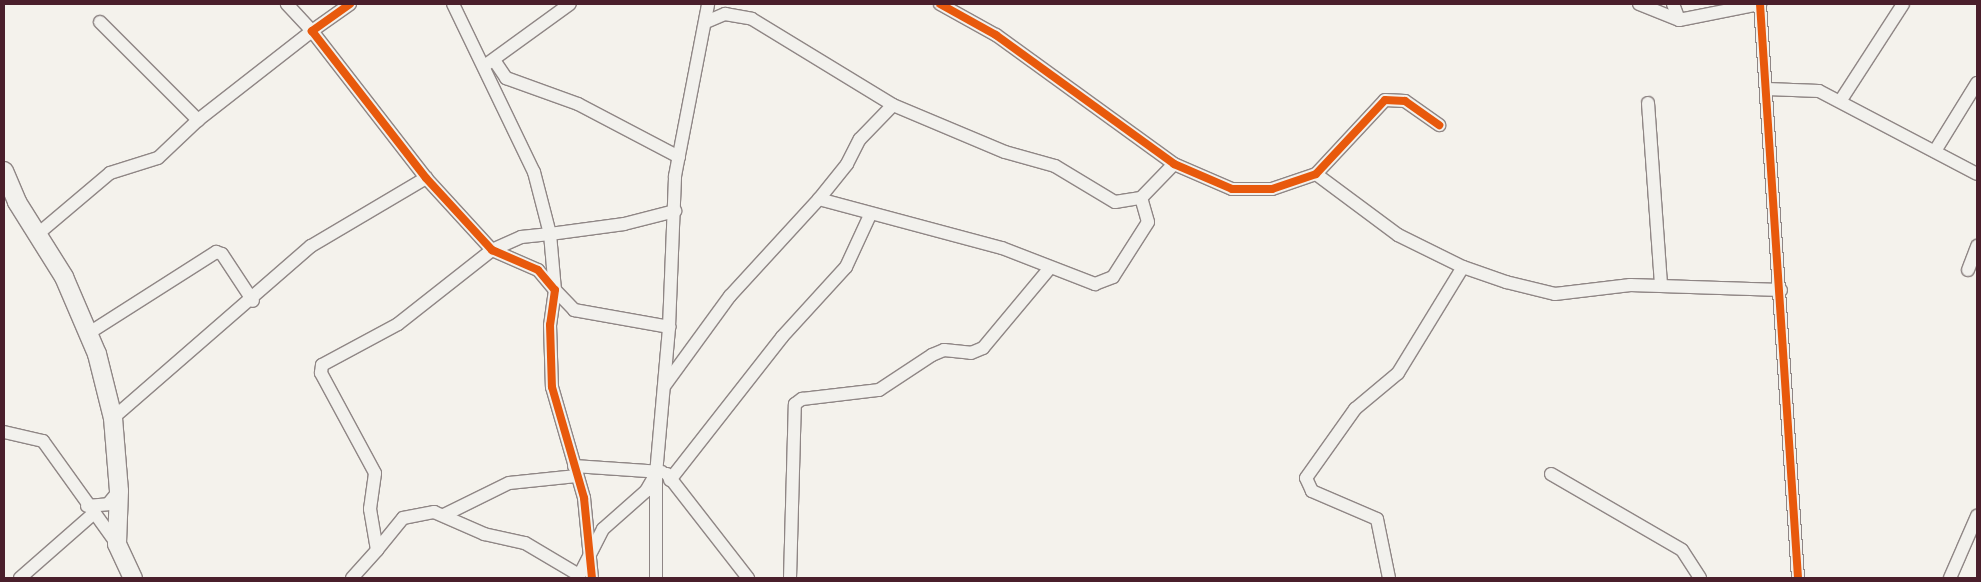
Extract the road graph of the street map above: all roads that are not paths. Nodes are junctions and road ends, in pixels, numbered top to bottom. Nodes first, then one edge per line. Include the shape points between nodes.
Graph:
1 (287, 4) edge
2 (350, 4) edge
3 (454, 4) edge
4 (570, 4) edge
5 (708, 4) edge
6 (940, 4) edge
7 (1639, 4) edge
8 (1673, 4) edge
9 (1760, 4) edge
10 (1903, 4) edge
11 (1679, 20) junction
12 (100, 22) dead end
13 (706, 22) junction
14 (312, 31) junction
15 (489, 63) junction
16 (1977, 83) edge
17 (1767, 90) junction
18 (1841, 100) junction
19 (1648, 104) dead end
20 (893, 106) junction
21 (198, 120) junction
22 (1439, 125) dead end
23 (1935, 151) junction
24 (679, 157) junction
25 (1174, 164) junction
26 (4, 171) edge
27 (1316, 174) junction
28 (1977, 174) edge
29 (426, 178) junction
30 (1141, 198) junction
31 (819, 199) junction
32 (675, 211) junction
33 (870, 215) junction
34 (39, 233) junction
35 (550, 234) junction
36 (1977, 246) edge
37 (492, 250) junction
38 (1463, 267) junction
39 (1050, 268) junction
40 (1968, 270) dead end
41 (1661, 285) junction
42 (555, 290) junction
43 (1781, 290) junction
44 (253, 301) junction
45 (669, 327) junction
46 (89, 333) junction
47 (663, 389) junction
48 (113, 418) junction
49 (4, 432) edge
50 (575, 471) junction
51 (1551, 474) dead end
52 (663, 475) junction
53 (119, 491) junction
54 (90, 510) junction
55 (444, 515) junction
56 (1977, 516) edge
57 (117, 544) junction
58 (377, 550) junction
59 (590, 550) junction
60 (578, 577) edge
61 (20, 578) edge
62 (133, 578) edge
63 (352, 578) edge
64 (592, 578) edge
65 (656, 578) edge
66 (748, 578) edge
67 (790, 578) edge
68 (1389, 578) edge
69 (1700, 578) edge
70 (1798, 578) edge
71 (1950, 578) edge

1 - 14 street
2 - 14 street
3 - 15 street
4 - 15 street
5 - 13 street
6 - 25 street via 996,35
7 - 11 street
8 - 11 street
9 - 11 street
9 - 17 street
10 - 18 street
12 - 21 street
13 - 20 street via 725,14 752,19
13 - 24 street
14 - 21 street
14 - 29 street
15 - 24 street via 506,78 578,104
15 - 35 street via 534,172
16 - 23 street
17 - 18 street via 1819,91
17 - 43 street
18 - 23 street
19 - 41 street
20 - 30 street via 1005,152 1055,166 1106,199 1124,203
20 - 31 street via 860,139
21 - 34 street via 158,158 110,174
22 - 27 street via 1404,101 1385,100
23 - 28 street
24 - 32 street
25 - 27 street via 1207,182 1253,192 1286,186
25 - 30 street
26 - 34 street via 17,202
27 - 38 street via 1398,235
29 - 37 street
29 - 44 street via 312,246
30 - 39 street via 1147,207 1148,222 1113,277 1089,283
31 - 33 street
31 - 47 street via 730,296 691,345
32 - 35 street via 624,224
32 - 45 street
33 - 39 street via 1002,248
33 - 52 street via 846,267
34 - 46 street
35 - 37 street via 521,237
35 - 42 street
36 - 40 street
37 - 42 street via 538,270
37 - 58 street via 398,324 322,365 321,373 375,473 370,509
38 - 41 street via 1556,294 1598,286
38 - 68 street via 1398,373 1355,408 1306,478 1312,491 1377,518
39 - 67 street via 983,348 971,353 944,350 879,390 802,398 794,404
41 - 43 street
42 - 45 street via 580,313
42 - 50 street via 550,325 552,387
43 - 70 street
44 - 46 street via 222,254 216,252
44 - 48 street via 168,367
45 - 47 street
46 - 48 street
47 - 52 street via 657,458
48 - 53 street
49 - 54 street via 43,441
50 - 52 street via 636,468
50 - 55 street via 509,482
50 - 59 street
51 - 69 street via 1682,550
52 - 59 street
52 - 65 street
52 - 66 street via 722,540
53 - 54 street via 108,504
53 - 57 street
54 - 57 street
54 - 61 street
55 - 58 street via 427,512 403,518
55 - 60 street via 484,534 524,543
56 - 71 street
57 - 62 street
58 - 63 street
59 - 60 street
59 - 64 street

